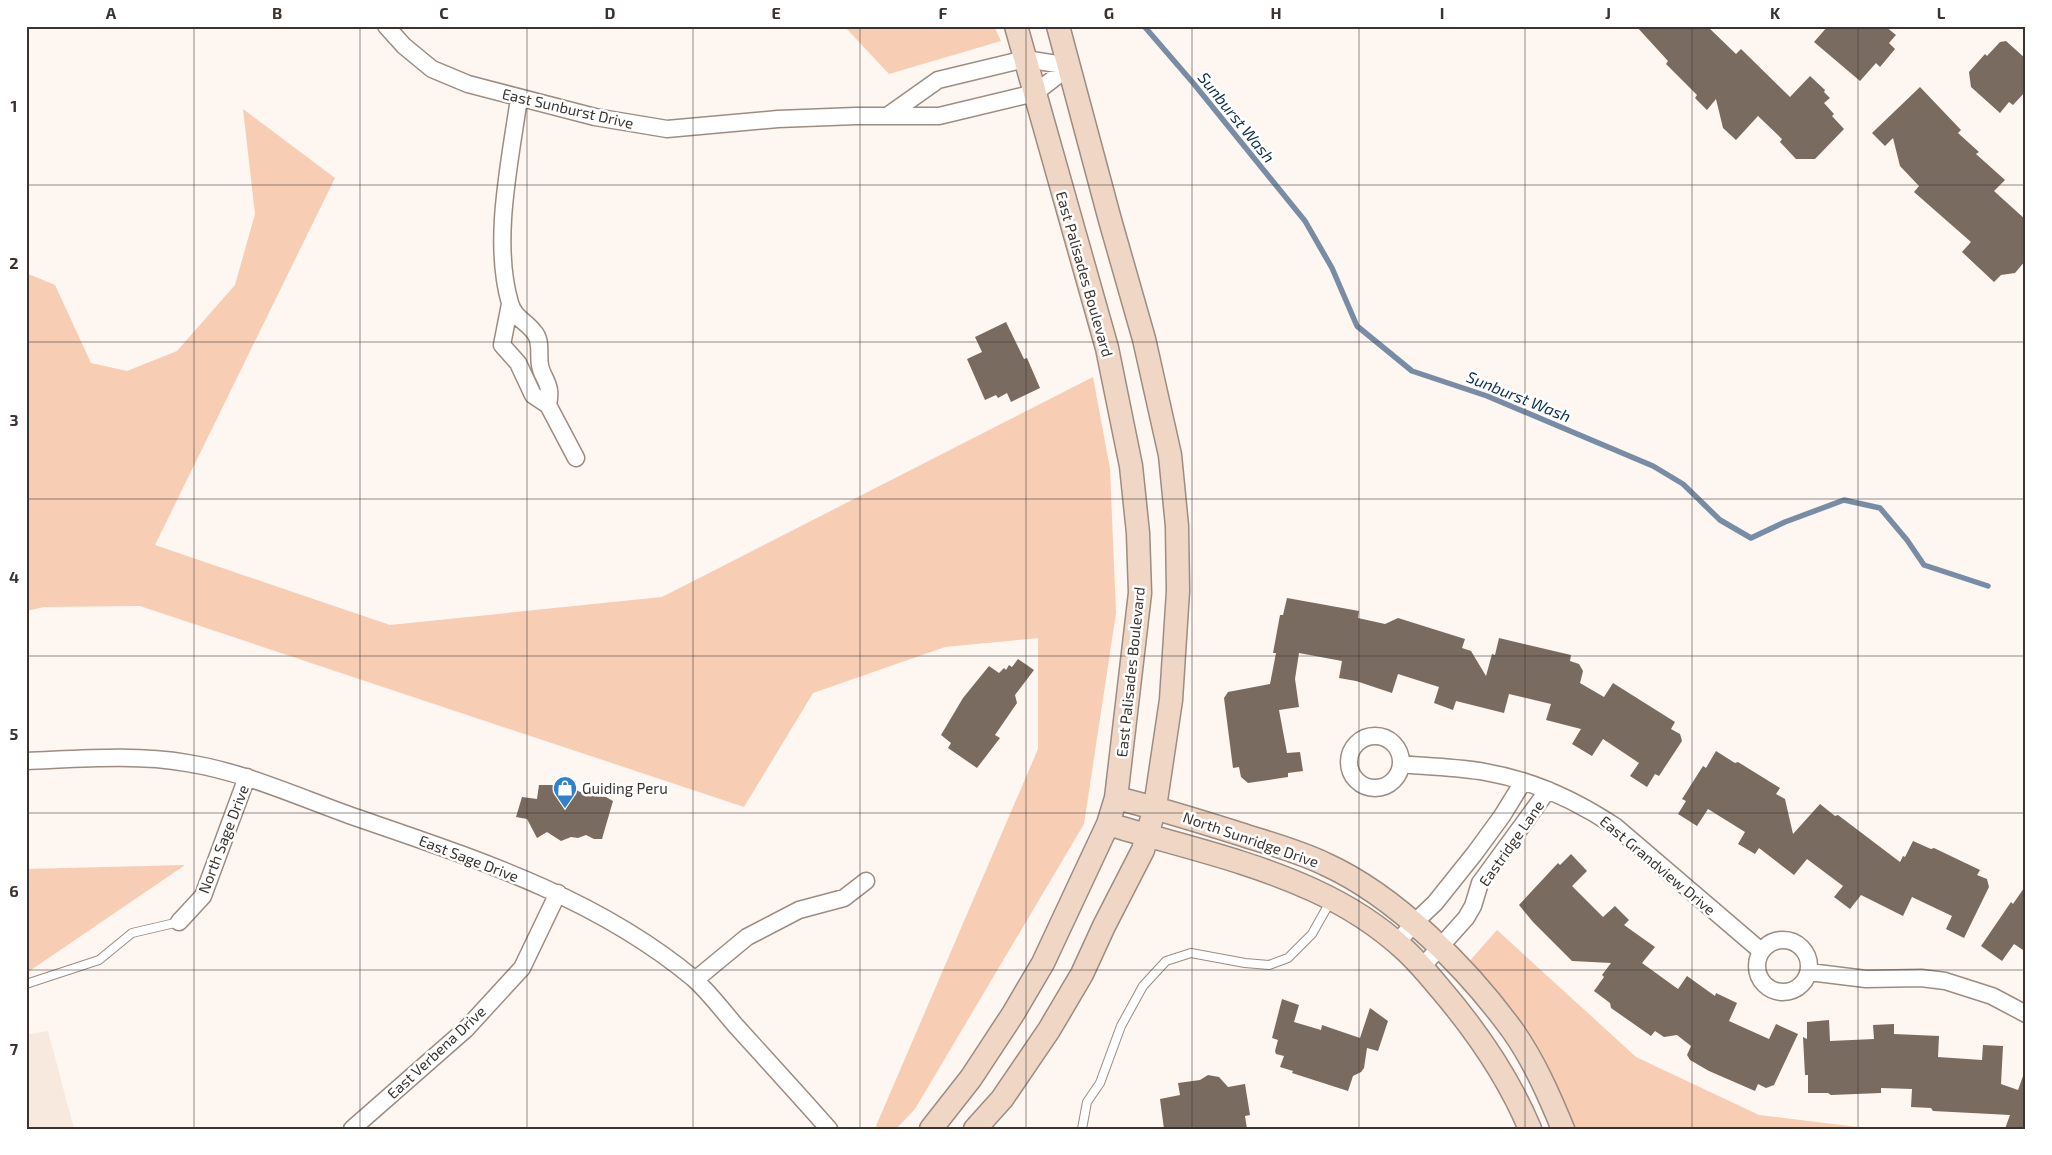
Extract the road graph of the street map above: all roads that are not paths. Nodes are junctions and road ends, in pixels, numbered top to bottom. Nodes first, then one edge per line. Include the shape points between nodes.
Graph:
1 (386, 26) edge
2 (1016, 26) edge
3 (1058, 26) edge
4 (1025, 60) junction
5 (1070, 66) junction
6 (1035, 93) junction
7 (519, 98) junction
8 (890, 114) junction
9 (510, 304) junction
10 (548, 405) junction
11 (576, 458) dead end
12 (26, 760) edge
13 (1401, 764) dead end
14 (247, 777) junction
15 (1523, 782) junction
16 (1548, 790) junction
17 (1116, 798) junction
18 (1155, 807) junction
19 (1108, 824) junction
20 (1147, 836) junction
21 (866, 881) dead end
22 (558, 893) junction
23 (1332, 900) junction
24 (179, 922) joint
25 (1414, 923) junction
26 (1397, 943) junction
27 (1440, 947) junction
28 (1761, 951) junction
29 (1422, 967) junction
30 (1809, 972) junction
31 (695, 980) junction
32 (26, 984) edge
33 (2026, 1014) edge
34 (352, 1129) edge
35 (829, 1129) edge
36 (931, 1129) edge
37 (975, 1129) edge
38 (1082, 1129) edge
39 (1530, 1129) edge
40 (1563, 1129) edge

1 - 7 street, East Sunburst Drive via 432,69 468,84
2 - 4 street, East Palisades Boulevard
3 - 5 street
4 - 5 street
4 - 6 street, East Palisades Boulevard
4 - 8 street via 938,80
5 - 6 street, East Sunburst Drive
5 - 18 street via 1144,339 1170,455 1177,526 1178,591 1171,700
6 - 8 street, East Sunburst Drive via 939,116
6 - 17 street, East Palisades Boulevard via 1107,348 1131,466 1140,593
7 - 8 street, East Sunburst Drive via 595,118 667,128
7 - 9 street via 505,193 502,262
9 - 10 street via 516,316 538,338 540,366 549,386
9 - 10 street via 502,345 518,363 533,395
10 - 11 street
12 - 14 street, East Sage Drive via 123,758 178,762
13 - 15 street, East Grandview Drive via 1486,772
14 - 22 street, East Sage Drive via 442,846
14 - 24 street, North Sage Drive via 203,896
15 - 16 street, East Grandview Drive
15 - 25 street, Eastridge Lane via 1476,853
16 - 27 street, Eastridge Lane via 1480,883 1466,918
16 - 28 street, East Grandview Drive via 1590,810 1616,827
17 - 18 street, North Sunridge Drive
17 - 19 street, East Palisades Boulevard
18 - 20 street
18 - 25 street, North Sunridge Drive via 1326,864 1364,886
19 - 20 street, North Sunridge Drive
19 - 36 street, East Palisades Boulevard via 1043,963 971,1078
20 - 23 street, North Sunridge Drive via 1234,860
20 - 37 street via 1082,974 1002,1099
21 - 31 street via 844,898 798,910 747,937
22 - 31 street, East Sage Drive via 613,922
22 - 34 street, East Verbena Drive via 522,968 466,1028
23 - 26 street, North Sunridge Drive
23 - 38 lane via 1312,934 1288,958 1269,965 1191,953 1166,961 1142,986 1100,1083 1087,1102
24 - 32 lane via 132,933 99,960
25 - 26 street, Eastridge Lane
25 - 27 street, North Sunridge Drive
26 - 29 street, North Sunridge Drive
27 - 29 street, Eastridge Lane
27 - 40 street, North Sunridge Drive via 1513,1032 1538,1072
28 - 30 street via 1773,941 1790,940 1808,956
28 - 30 street via 1756,969 1759,978 1772,990 1781,992 1799,987
29 - 39 street, North Sunridge Drive via 1467,1020 1521,1107
30 - 33 street via 1866,979 1921,978 1945,982 1992,996
31 - 35 street, East Sage Drive

